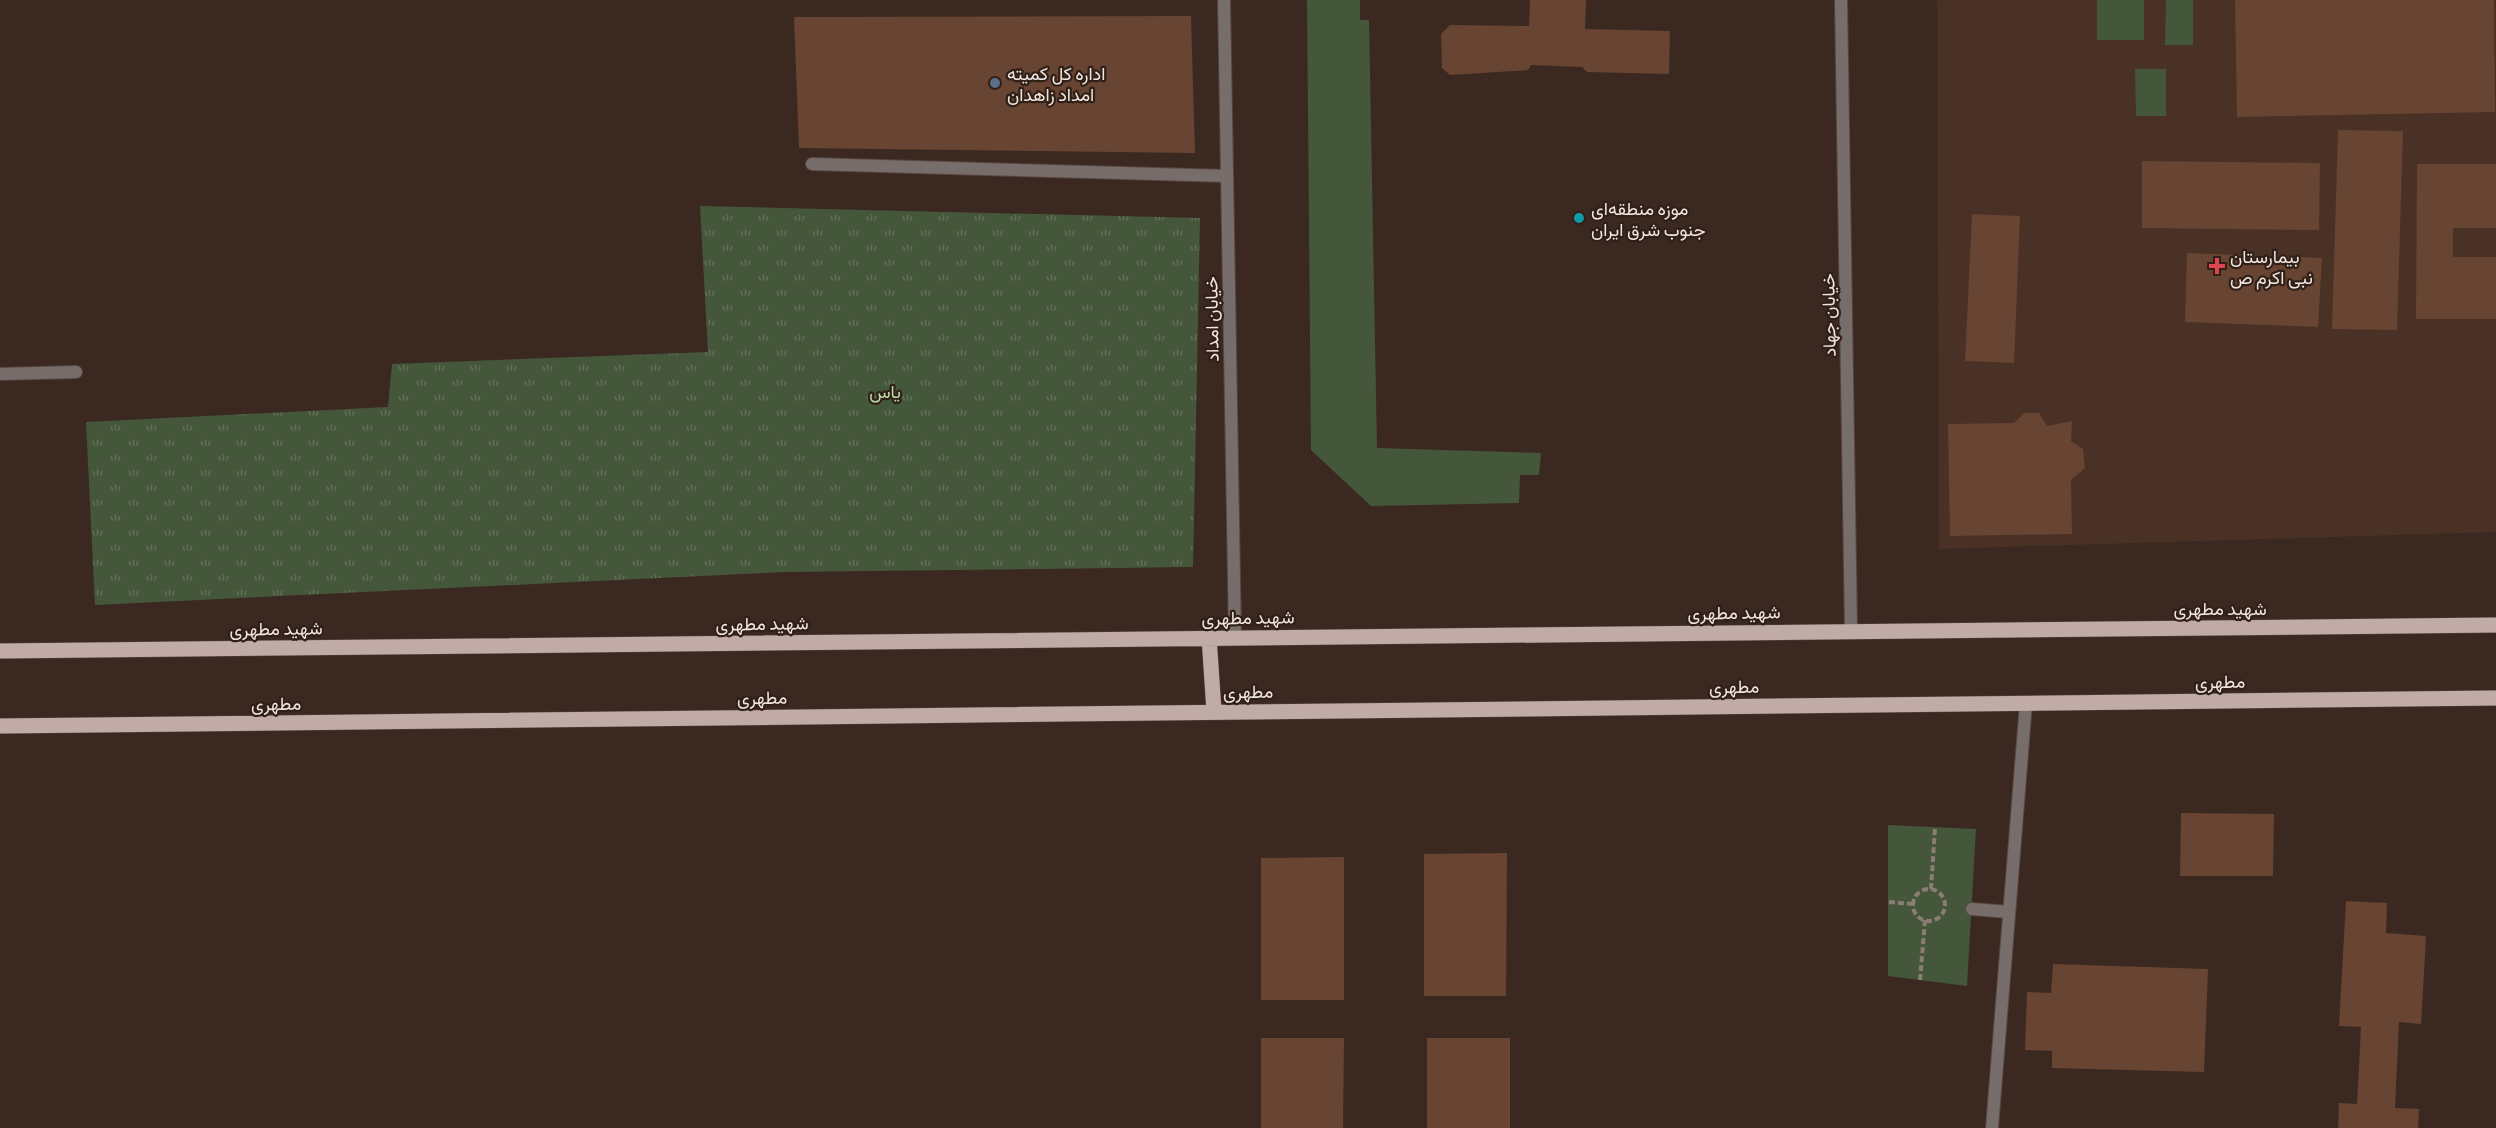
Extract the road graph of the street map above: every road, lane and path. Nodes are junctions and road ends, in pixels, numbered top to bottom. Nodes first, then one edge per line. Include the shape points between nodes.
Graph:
1 (1224, 0) edge
2 (1841, 0) edge
3 (812, 164) dead end
4 (1227, 176) junction
5 (76, 372) dead end
6 (0, 374) edge
7 (2496, 625) edge
8 (1851, 630) junction
9 (1209, 637) junction
10 (1235, 637) junction
11 (0, 651) edge
12 (2496, 698) edge
13 (2026, 703) junction
14 (1214, 711) junction
15 (0, 726) edge
16 (1935, 828) dead end
17 (1931, 889) junction
18 (1889, 902) dead end
19 (1913, 904) junction
20 (1972, 909) dead end
21 (2009, 912) junction
22 (1925, 920) junction
23 (1920, 980) dead end
24 (1992, 1128) edge

1 - 4 street, خیابان امداد
2 - 8 street, خیابان جهاد
3 - 4 street
4 - 10 street, خیابان امداد
5 - 6 street
7 - 8 main road, شهید مطهری
8 - 10 main road, شهید مطهری
9 - 10 main road, شهید مطهری
9 - 11 main road, شهید مطهری
9 - 14 main road
12 - 13 main road, مطهری
13 - 14 main road, مطهری
13 - 21 street
14 - 15 main road, مطهری
16 - 17 path
17 - 19 path via 1917,894
17 - 22 path via 1944,897 1945,908 1939,917
18 - 19 path
19 - 22 path via 1916,914
20 - 21 street
21 - 24 street
22 - 23 path

